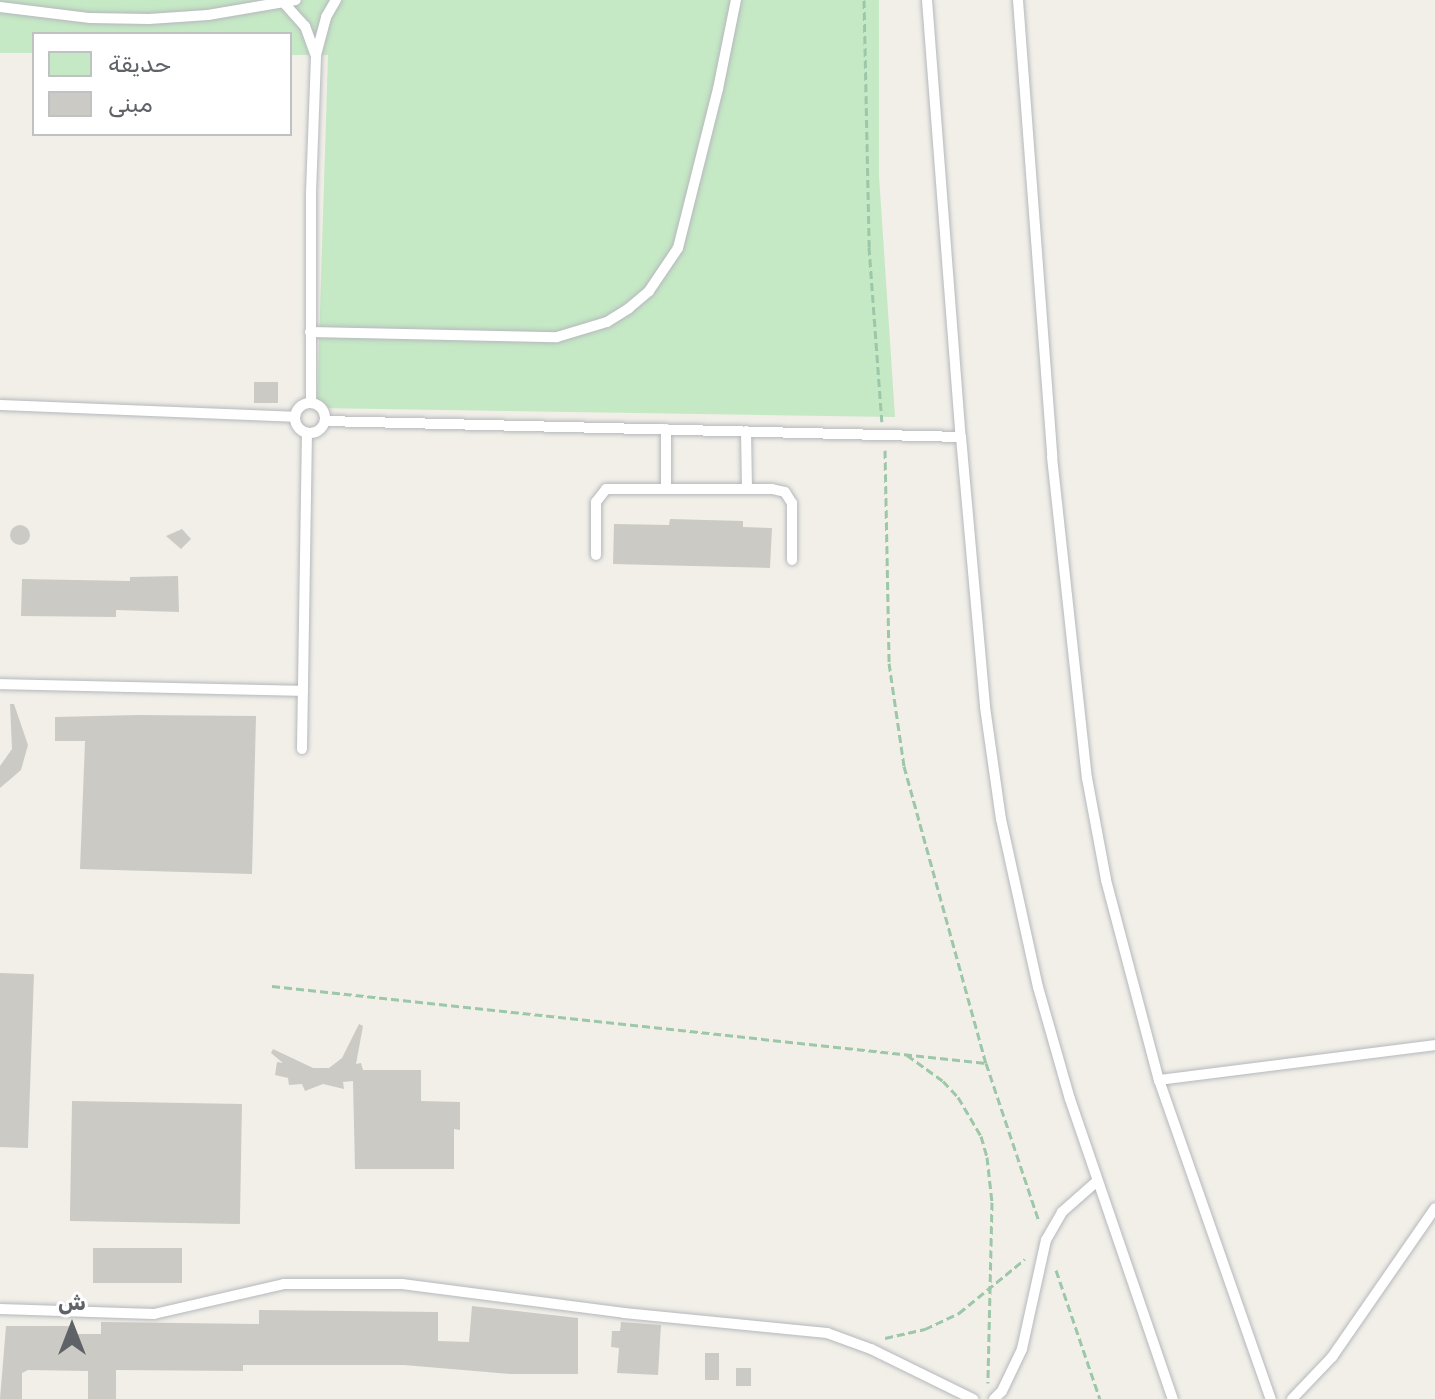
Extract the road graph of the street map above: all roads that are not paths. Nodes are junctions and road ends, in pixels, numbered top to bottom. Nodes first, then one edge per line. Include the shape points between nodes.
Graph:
1 (296, 0) edge
2 (336, 0) edge
3 (736, 0) edge
4 (927, 0) edge
5 (1018, 0) edge
6 (284, 3) junction
7 (0, 7) edge
8 (316, 55) junction
9 (310, 332) junction
10 (311, 403) junction
11 (0, 405) edge
12 (295, 417) junction
13 (325, 421) junction
14 (666, 429) junction
15 (746, 431) junction
16 (307, 433) junction
17 (961, 437) junction
18 (666, 488) junction
19 (747, 489) junction
20 (596, 555) dead end
21 (792, 560) dead end
22 (0, 684) edge
23 (303, 691) junction
24 (302, 749) dead end
25 (1435, 1045) edge
26 (1159, 1080) junction
27 (1096, 1182) junction
28 (1435, 1208) edge
29 (0, 1309) edge
30 (973, 1399) edge
31 (994, 1399) edge
32 (1173, 1399) edge
33 (1271, 1399) edge
34 (1292, 1399) edge

1 - 6 lane
2 - 8 lane
3 - 9 lane via 678,248 649,291 629,308 607,322 557,337
4 - 17 lane
5 - 26 lane via 1052,457 1085,764 1106,880
6 - 7 lane via 149,19
6 - 8 lane via 305,26
8 - 9 lane
9 - 10 lane
10 - 12 lane via 298,409
10 - 13 lane via 322,409
11 - 12 lane
12 - 16 lane
13 - 14 lane
13 - 16 lane
14 - 15 lane
14 - 18 lane
15 - 17 lane
15 - 19 lane
16 - 23 lane
17 - 27 lane via 985,707 1001,819 1038,987
18 - 19 lane
18 - 20 lane via 601,491 596,502
19 - 21 lane via 779,490 789,497
22 - 23 lane
23 - 24 lane
25 - 26 lane
26 - 33 lane
27 - 31 lane via 1062,1212 1046,1240 1022,1349
27 - 32 lane
28 - 34 lane via 1332,1357
29 - 30 lane via 154,1314 284,1284 402,1284 827,1333

